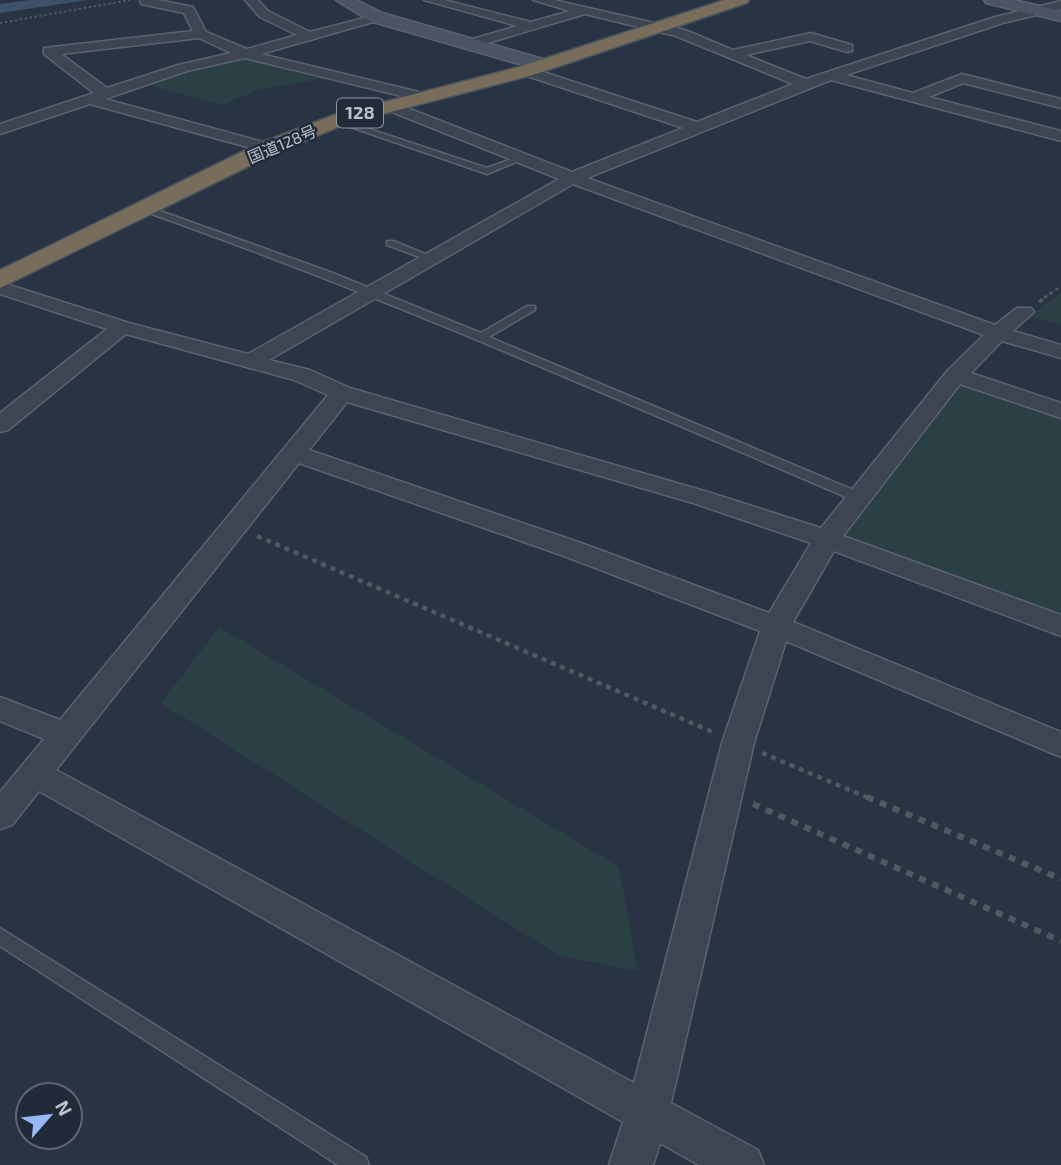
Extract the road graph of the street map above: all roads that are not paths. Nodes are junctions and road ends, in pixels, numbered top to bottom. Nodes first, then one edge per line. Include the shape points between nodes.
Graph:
1 (149, 0) edge
2 (251, 0) edge
3 (344, 0) edge
4 (430, 0) edge
5 (539, 0) edge
6 (741, 0) edge
7 (992, 0) edge
8 (1061, 5) edge
9 (580, 12) junction
10 (1037, 12) junction
11 (1061, 16) edge
12 (376, 17) junction
13 (530, 26) junction
14 (656, 29) junction
15 (201, 34) junction
16 (309, 36) junction
17 (471, 44) junction
18 (846, 48) dead end
19 (242, 53) junction
20 (733, 54) junction
21 (534, 68) junction
22 (831, 76) junction
23 (806, 84) junction
24 (97, 96) junction
25 (421, 97) junction
26 (914, 98) junction
27 (1061, 104) edge
28 (387, 105) junction
29 (1061, 112) edge
30 (339, 120) junction
31 (698, 128) junction
32 (1030, 128) junction
33 (0, 129) edge
34 (1061, 136) edge
35 (268, 148) junction
36 (522, 158) junction
37 (572, 178) junction
38 (146, 209) junction
39 (390, 243) dead end
40 (433, 259) junction
41 (0, 280) edge
42 (0, 288) edge
43 (372, 294) junction
44 (531, 308) dead end
45 (1024, 312) dead end
46 (122, 327) junction
47 (998, 333) junction
48 (481, 337) junction
49 (1061, 352) edge
50 (251, 361) junction
51 (956, 375) junction
52 (342, 393) junction
53 (1061, 411) edge
54 (0, 425) edge
55 (294, 453) junction
56 (858, 497) junction
57 (827, 539) junction
58 (776, 626) junction
59 (1061, 626) edge
60 (0, 708) edge
61 (65, 735) junction
62 (1061, 745) edge
63 (34, 773) junction
64 (0, 816) edge
65 (0, 936) edge
66 (648, 1111) junction
67 (358, 1165) edge
68 (631, 1165) edge
69 (742, 1165) edge

1 - 15 street via 145,1 189,10
2 - 16 street via 264,13
3 - 12 street
4 - 13 street
5 - 9 street
6 - 14 highway, 国道128号 / 128
7 - 10 street
8 - 10 street
9 - 13 street
9 - 14 street
10 - 11 street
10 - 22 street via 999,20
12 - 16 street
12 - 17 street
13 - 17 street
14 - 20 street via 706,41
14 - 21 highway, 国道128号 / 128
15 - 19 street
15 - 24 street via 49,51
16 - 19 street
17 - 21 street
18 - 20 street via 811,37
19 - 24 street
19 - 25 street
20 - 23 street
21 - 25 highway, 国道128号 / 128
21 - 31 street
22 - 23 street
22 - 26 street
23 - 31 street
24 - 33 street
24 - 35 street
25 - 28 highway, 国道128号 / 128
26 - 27 street via 962,78
26 - 32 street
28 - 30 highway, 国道128号 / 128
28 - 36 street
29 - 32 street
30 - 35 highway, 国道128号 / 128
30 - 36 lane via 487,171
31 - 37 street
32 - 34 street
35 - 38 highway, 国道128号 / 128
36 - 37 street
37 - 40 street
37 - 47 street
38 - 41 highway, 国道128号 / 128
38 - 43 lane
39 - 40 lane
40 - 43 street
42 - 46 street
43 - 48 lane
43 - 50 street
44 - 48 lane
45 - 47 street
46 - 50 street
46 - 54 street
47 - 49 street
47 - 51 street
48 - 56 lane
50 - 52 street via 302,375
51 - 53 street
51 - 56 street
52 - 55 street
52 - 57 street via 569,457
55 - 58 street
55 - 61 street
56 - 57 street
57 - 58 street
57 - 59 street
58 - 62 street
58 - 66 street via 738,743
60 - 61 street
61 - 63 street
63 - 64 street
63 - 66 street
65 - 67 lane
66 - 68 street
66 - 69 street

